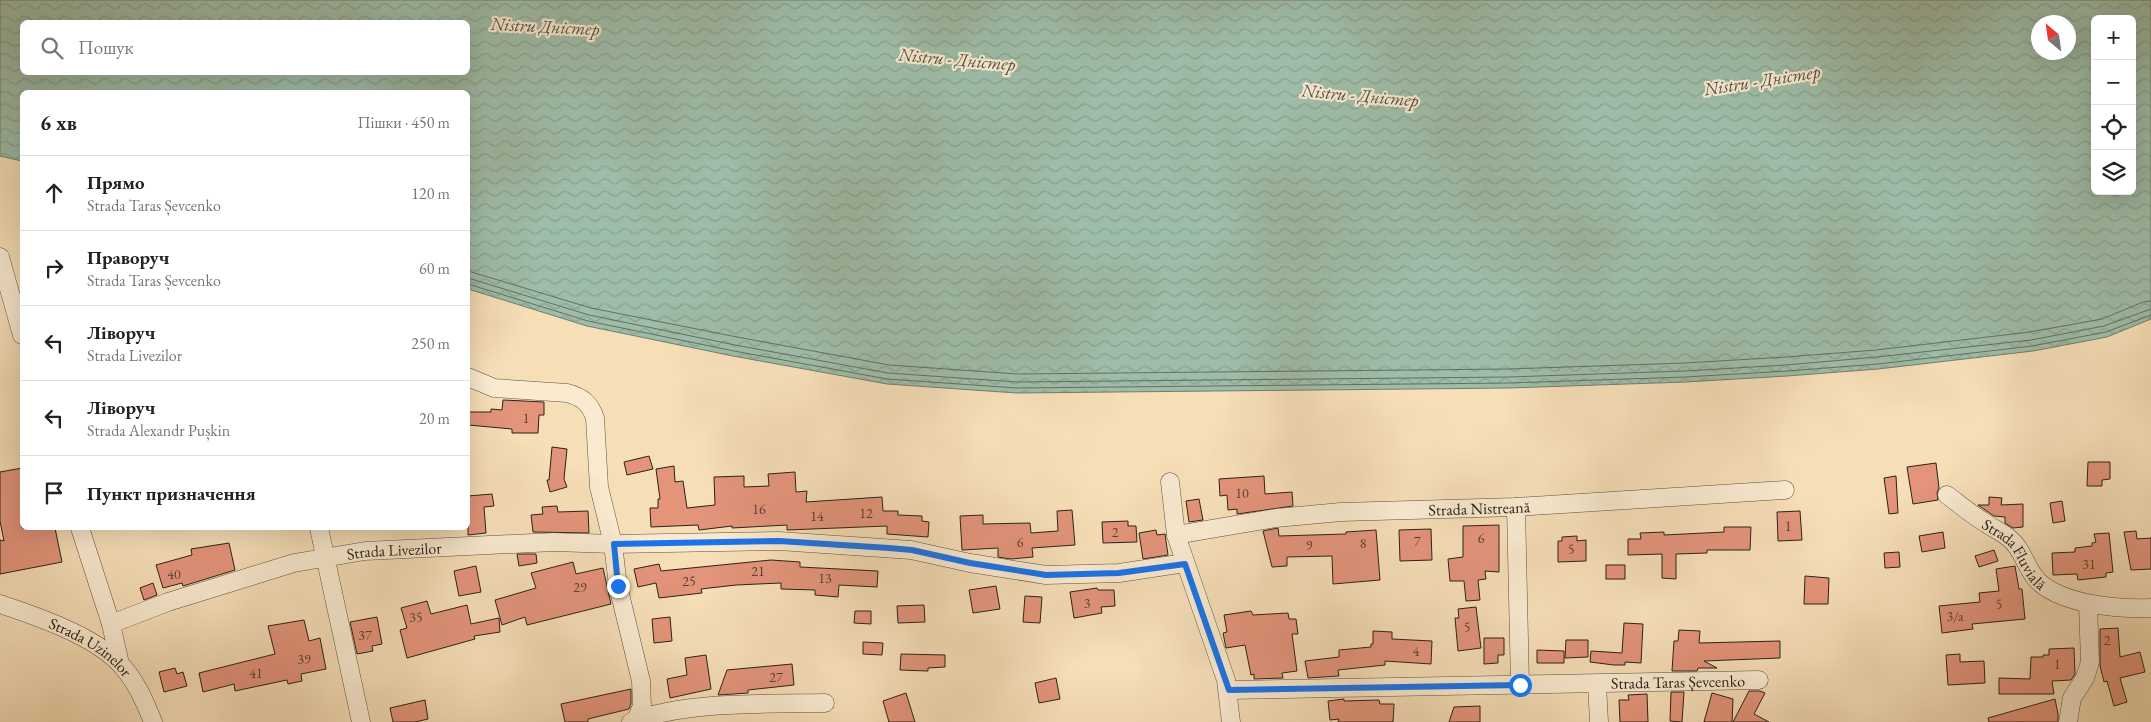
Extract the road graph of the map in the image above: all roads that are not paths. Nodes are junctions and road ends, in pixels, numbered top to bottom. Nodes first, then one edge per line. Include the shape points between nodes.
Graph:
1 (0, 257) edge
2 (20, 328) edge
3 (470, 378) edge
4 (1170, 482) dead end
5 (1785, 490) dead end
6 (1947, 495) dead end
7 (1516, 507) junction
8 (81, 530) edge
9 (319, 530) edge
10 (1176, 535) junction
11 (614, 544) junction
12 (325, 557) junction
13 (1185, 564) junction
14 (0, 604) edge
15 (2088, 604) junction
16 (2151, 608) edge
17 (111, 624) junction
18 (120, 664) junction
19 (1759, 680) dead end
20 (1597, 684) junction
21 (1520, 685) junction
22 (1229, 690) junction
23 (825, 703) dead end
24 (633, 721) edge
25 (153, 722) edge
26 (361, 722) edge
27 (1231, 722) edge
28 (1600, 722) edge
29 (2068, 722) edge

1 - 2 street
3 - 11 street via 494,388 567,393 587,402 595,418 599,486
4 - 10 street
5 - 7 street, Strada Nistreană
6 - 15 street, Strada Fluvială via 2018,546 2040,583 2058,594
7 - 10 street, Strada Nistreană via 1341,512 1276,518
7 - 21 street
8 - 17 street
9 - 12 street, Strada Livezilor
10 - 13 street
11 - 12 street, Strada Livezilor via 554,542
11 - 13 street, Strada Livezilor via 779,541 889,548 1046,575 1119,573
11 - 24 street via 618,586 641,682 642,706
12 - 17 street, Strada Livezilor via 294,563 168,602
12 - 26 street
13 - 22 street
14 - 18 street, Strada Uzinelor via 44,619 77,635
15 - 16 street, Strada Fluvială
15 - 29 street via 2090,662 2072,698
17 - 18 street
18 - 25 street, Strada Uzinelor via 142,696
19 - 20 street, Strada Taras Șevcenko
20 - 21 street, Strada Taras Șevcenko
20 - 28 street, Strada Taras Șevcenko
21 - 22 street, Strada Taras Șevcenko
22 - 27 street
23 - 24 street via 738,705 672,711

